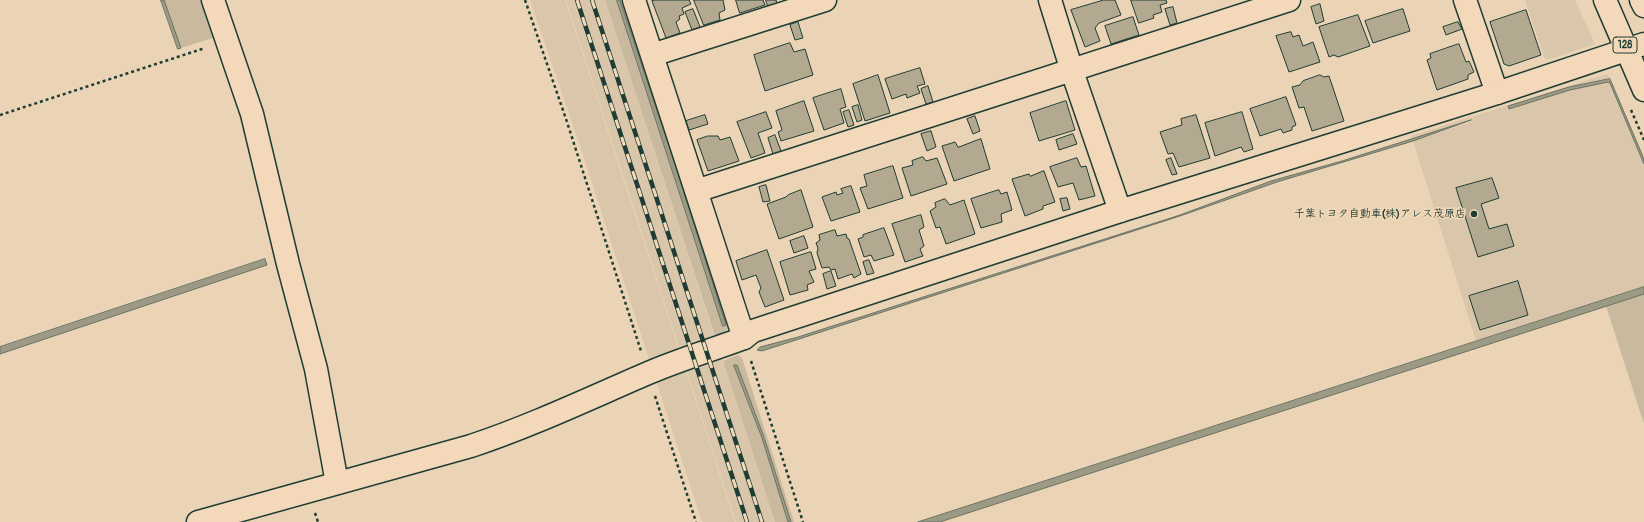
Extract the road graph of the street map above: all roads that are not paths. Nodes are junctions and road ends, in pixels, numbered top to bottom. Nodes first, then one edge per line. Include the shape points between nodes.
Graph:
1 (213, 0) edge
2 (634, 0) edge
3 (825, 0) edge
4 (1050, 0) edge
5 (1289, 0) edge
6 (1465, 0) edge
7 (1605, 0) edge
8 (1641, 0) edge
9 (1644, 6) edge
10 (1636, 47) edge
11 (652, 55) junction
12 (1072, 71) junction
13 (1644, 90) edge
14 (1497, 92) junction
15 (696, 191) junction
16 (1120, 211) junction
17 (744, 338) junction
18 (337, 483) junction
19 (198, 522) edge

1 - 18 main road via 252,114 316,369
2 - 11 main road
3 - 11 main road
4 - 12 main road
5 - 12 main road
6 - 14 main road
7 - 10 main road, 128
8 - 9 main road
10 - 13 main road, 128
10 - 14 main road
11 - 15 main road
12 - 15 main road
12 - 16 main road
14 - 16 main road
15 - 17 main road
16 - 17 main road via 753,331
17 - 18 main road via 648,373 501,436 442,455
18 - 19 main road

